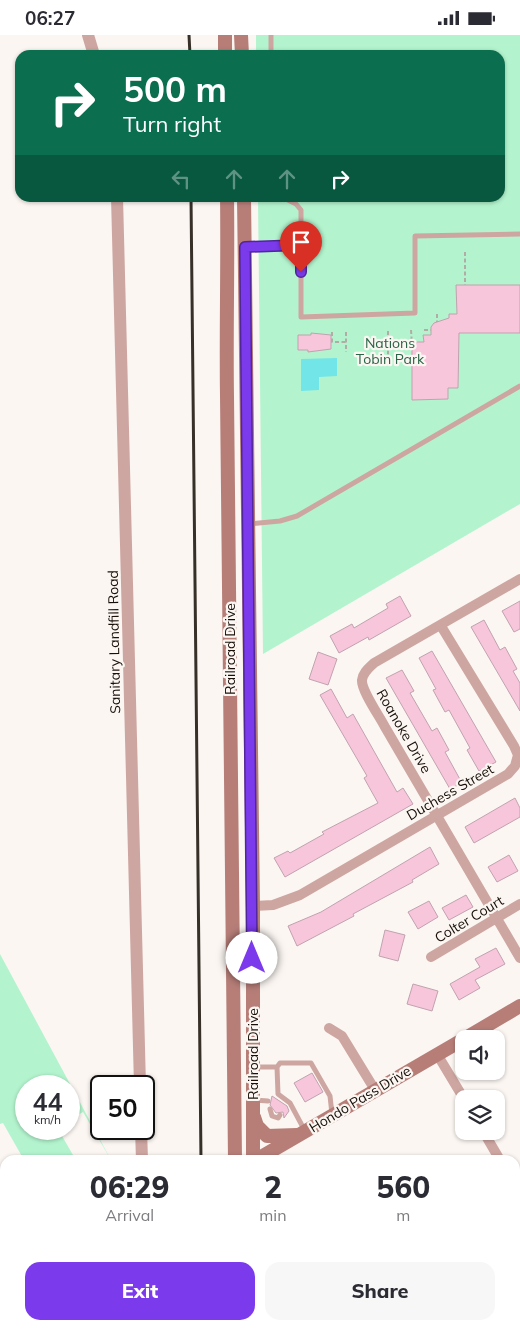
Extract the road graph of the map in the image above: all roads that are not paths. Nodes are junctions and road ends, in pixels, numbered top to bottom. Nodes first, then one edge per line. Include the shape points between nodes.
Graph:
1 (88, 35) edge
2 (225, 35) edge
3 (241, 35) edge
4 (271, 35) edge
5 (92, 50) edge
6 (225, 50) edge
7 (242, 50) edge
8 (271, 50) edge
9 (117, 202) edge
10 (227, 202) edge
11 (244, 202) edge
12 (292, 202) edge
13 (520, 234) edge
14 (301, 245) junction
15 (245, 247) junction
16 (228, 248) junction
17 (520, 386) edge
18 (248, 524) junction
19 (231, 525) junction
20 (520, 579) edge
21 (441, 626) junction
22 (437, 815) junction
23 (520, 905) edge
24 (253, 907) junction
25 (497, 918) junction
26 (431, 957) dead end
27 (520, 958) edge
28 (520, 1006) edge
29 (329, 1028) dead end
30 (479, 1030) edge
31 (455, 1044) edge
32 (437, 1054) junction
33 (253, 1067) junction
34 (277, 1067) junction
35 (140, 1075) edge
36 (375, 1090) junction
37 (459, 1090) edge
38 (253, 1100) junction
39 (268, 1101) dead end
40 (332, 1115) junction
41 (253, 1116) junction
42 (302, 1133) junction
43 (141, 1140) edge
44 (487, 1140) edge
45 (142, 1155) edge
46 (235, 1155) edge
47 (255, 1155) edge
48 (264, 1155) edge
49 (494, 1155) edge

1 - 5 street
2 - 6 main road
3 - 7 main road
4 - 8 lane
9 - 35 street, Sanitary Landfill Road
10 - 16 main road, Railroad Drive
11 - 15 main road, Railroad Drive
12 - 14 lane via 301,210
13 - 14 lane via 415,236 416,313 301,317
14 - 15 lane
15 - 16 main road
15 - 18 main road, Railroad Drive
16 - 19 main road, Railroad Drive via 227,395
17 - 18 lane via 297,516
18 - 19 main road
18 - 24 main road, Railroad Drive
19 - 46 main road, Railroad Drive
20 - 21 street, Roanoke Drive
21 - 22 street, Roanoke Drive via 374,663 362,680
21 - 22 street, Duchess Street via 518,755 508,774
22 - 24 street, Duchess Street via 300,895 273,905
22 - 25 street, Roanoke Drive
23 - 25 street, Colter Court
24 - 33 main road, Railroad Drive
25 - 26 street, Colter Court
25 - 27 street, Roanoke Drive
28 - 30 main road, Hondo Pass Drive
29 - 36 street via 342,1036
31 - 32 main road, Hondo Pass Drive
32 - 36 main road, Hondo Pass Drive
32 - 37 street
33 - 34 lane
33 - 38 main road, Railroad Drive
34 - 40 lane via 287,1062 312,1063 330,1096
34 - 42 lane via 276,1096 288,1104
36 - 40 main road, Hondo Pass Drive
38 - 39 lane
38 - 41 main road, Railroad Drive
40 - 42 main road, Hondo Pass Drive
41 - 42 main road via 267,1136
41 - 47 main road, Railroad Drive
42 - 48 main road, Hondo Pass Drive
43 - 45 street
44 - 49 street

